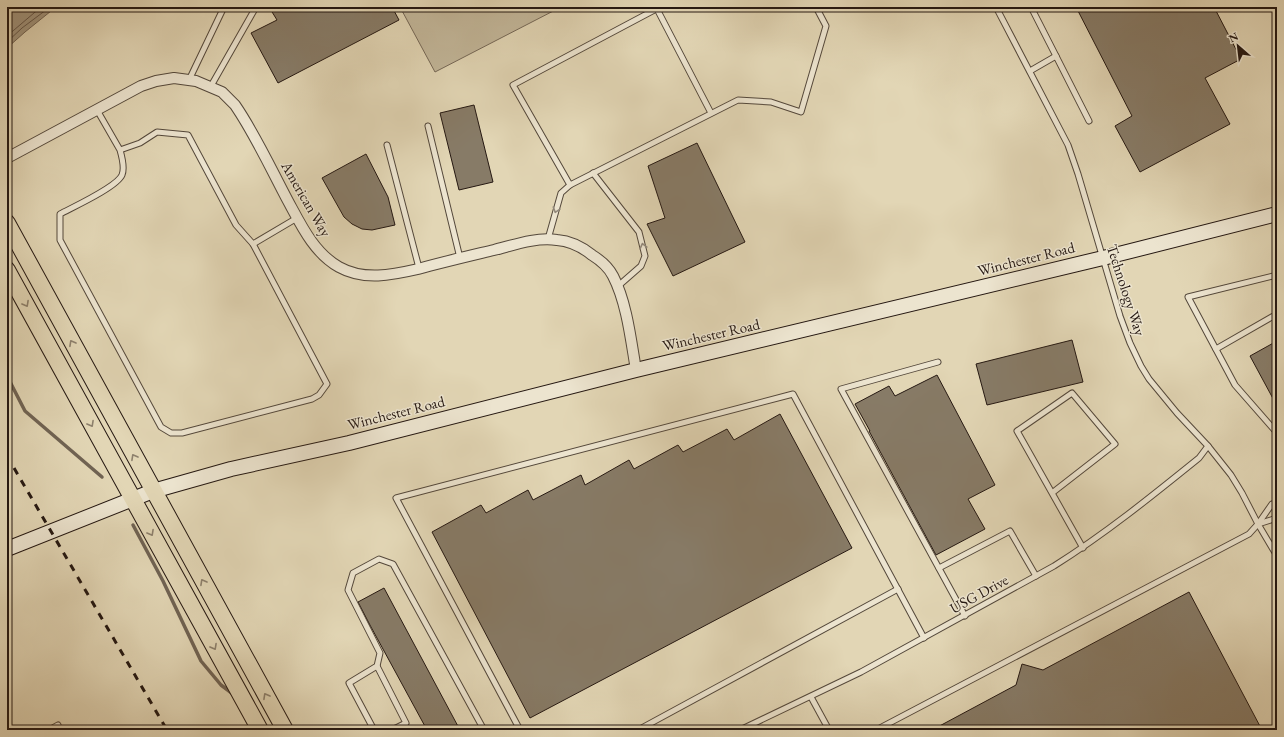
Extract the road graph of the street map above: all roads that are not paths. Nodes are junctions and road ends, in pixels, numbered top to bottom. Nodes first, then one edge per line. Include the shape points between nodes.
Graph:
1 (224, 7) edge
2 (256, 7) edge
3 (816, 7) edge
4 (996, 7) edge
5 (1031, 7) edge
6 (658, 8) edge
7 (1056, 56) junction
8 (1030, 71) junction
9 (189, 80) junction
10 (211, 86) junction
11 (97, 110) junction
12 (711, 113) junction
13 (1089, 121) dead end
14 (428, 126) dead end
15 (387, 146) dead end
16 (120, 150) junction
17 (7, 158) edge
18 (593, 173) junction
19 (570, 185) junction
20 (1277, 214) edge
21 (297, 218) junction
22 (7, 223) edge
23 (548, 239) junction
24 (253, 244) junction
25 (460, 258) junction
26 (1103, 258) junction
27 (419, 268) junction
28 (7, 270) edge
29 (1277, 275) edge
30 (617, 287) junction
31 (1277, 314) edge
32 (1216, 350) junction
33 (938, 362) dead end
34 (636, 370) junction
35 (1277, 433) edge
36 (1208, 446) junction
37 (153, 491) junction
38 (1052, 493) junction
39 (132, 499) junction
40 (1277, 502) edge
41 (1277, 518) edge
42 (1258, 524) junction
43 (1083, 548) junction
44 (7, 549) edge
45 (1277, 556) edge
46 (939, 568) junction
47 (1036, 576) junction
48 (898, 589) junction
49 (965, 616) junction
50 (924, 638) junction
51 (377, 666) junction
52 (811, 697) junction
53 (58, 726) dead end
54 (748, 728) edge
55 (49, 730) edge
56 (260, 730) edge
57 (285, 730) edge
58 (374, 730) edge
59 (392, 730) edge
60 (484, 730) edge
61 (520, 730) edge
62 (638, 730) edge
63 (740, 730) edge
64 (829, 730) edge
65 (876, 730) edge

1 - 9 lane
2 - 10 lane
3 - 12 lane via 826,26 801,112 771,102 738,100
4 - 8 lane, Technology Way
5 - 7 lane
6 - 12 lane
6 - 19 lane via 513,84
7 - 8 lane
7 - 13 lane
8 - 26 lane, Technology Way via 1068,146
9 - 10 street, American Way
9 - 11 street, American Way via 174,78 156,81 141,86
10 - 21 street, American Way via 222,92 241,113
11 - 16 lane
11 - 17 street, American Way
12 - 18 lane
14 - 25 lane
15 - 27 lane
16 - 24 lane via 157,132 188,135 236,225
16 - 24 lane via 123,174 115,184 60,214 60,240 161,427 171,433 182,433 312,399 319,395 327,384
18 - 19 lane
30 -> 18 lane via 641,266 646,256 639,232
19 -> 23 lane via 561,193
20 - 26 main road, Winchester Road
21 - 24 lane
21 - 27 street, American Way via 315,247 328,260 356,274 395,274
37 -> 22 main road
23 - 25 street, American Way via 531,240
23 - 30 street, American Way via 584,248 609,270
25 - 27 street, American Way
26 - 34 main road, Winchester Road
26 - 36 lane, Technology Way via 1120,316 1141,366 1177,413
28 -> 39 main road
29 - 32 lane via 1188,297
30 - 34 street, American Way via 626,316
31 - 32 lane
32 - 35 lane via 1235,385
33 - 46 lane via 841,389
34 - 37 main road, Winchester Road
36 - 42 lane, Technology Way via 1242,492
36 - 43 lane, USG Drive via 1199,458
37 - 39 main road, Winchester Road
57 -> 37 main road
38 - 38 lane via 1017,431 1072,393 1115,444
38 - 43 lane
39 - 44 main road, Winchester Road
39 -> 56 main road
40 - 42 lane via 1272,504
41 - 42 lane
42 - 45 lane, Technology Way
42 - 65 lane via 1249,534
43 - 47 lane, USG Drive
46 - 47 lane via 1010,531
46 - 49 lane
47 - 49 lane, USG Drive
48 - 50 lane
48 - 61 lane via 793,394 396,498
48 - 62 lane
49 - 50 lane, USG Drive
50 - 52 lane, USG Drive
51 - 58 lane via 349,683
51 - 59 lane via 406,722
51 - 60 lane via 380,653 348,590 353,573 379,559 393,564
52 - 54 lane, USG Drive
52 - 64 lane
53 - 55 lane
54 - 63 lane, USG Drive

